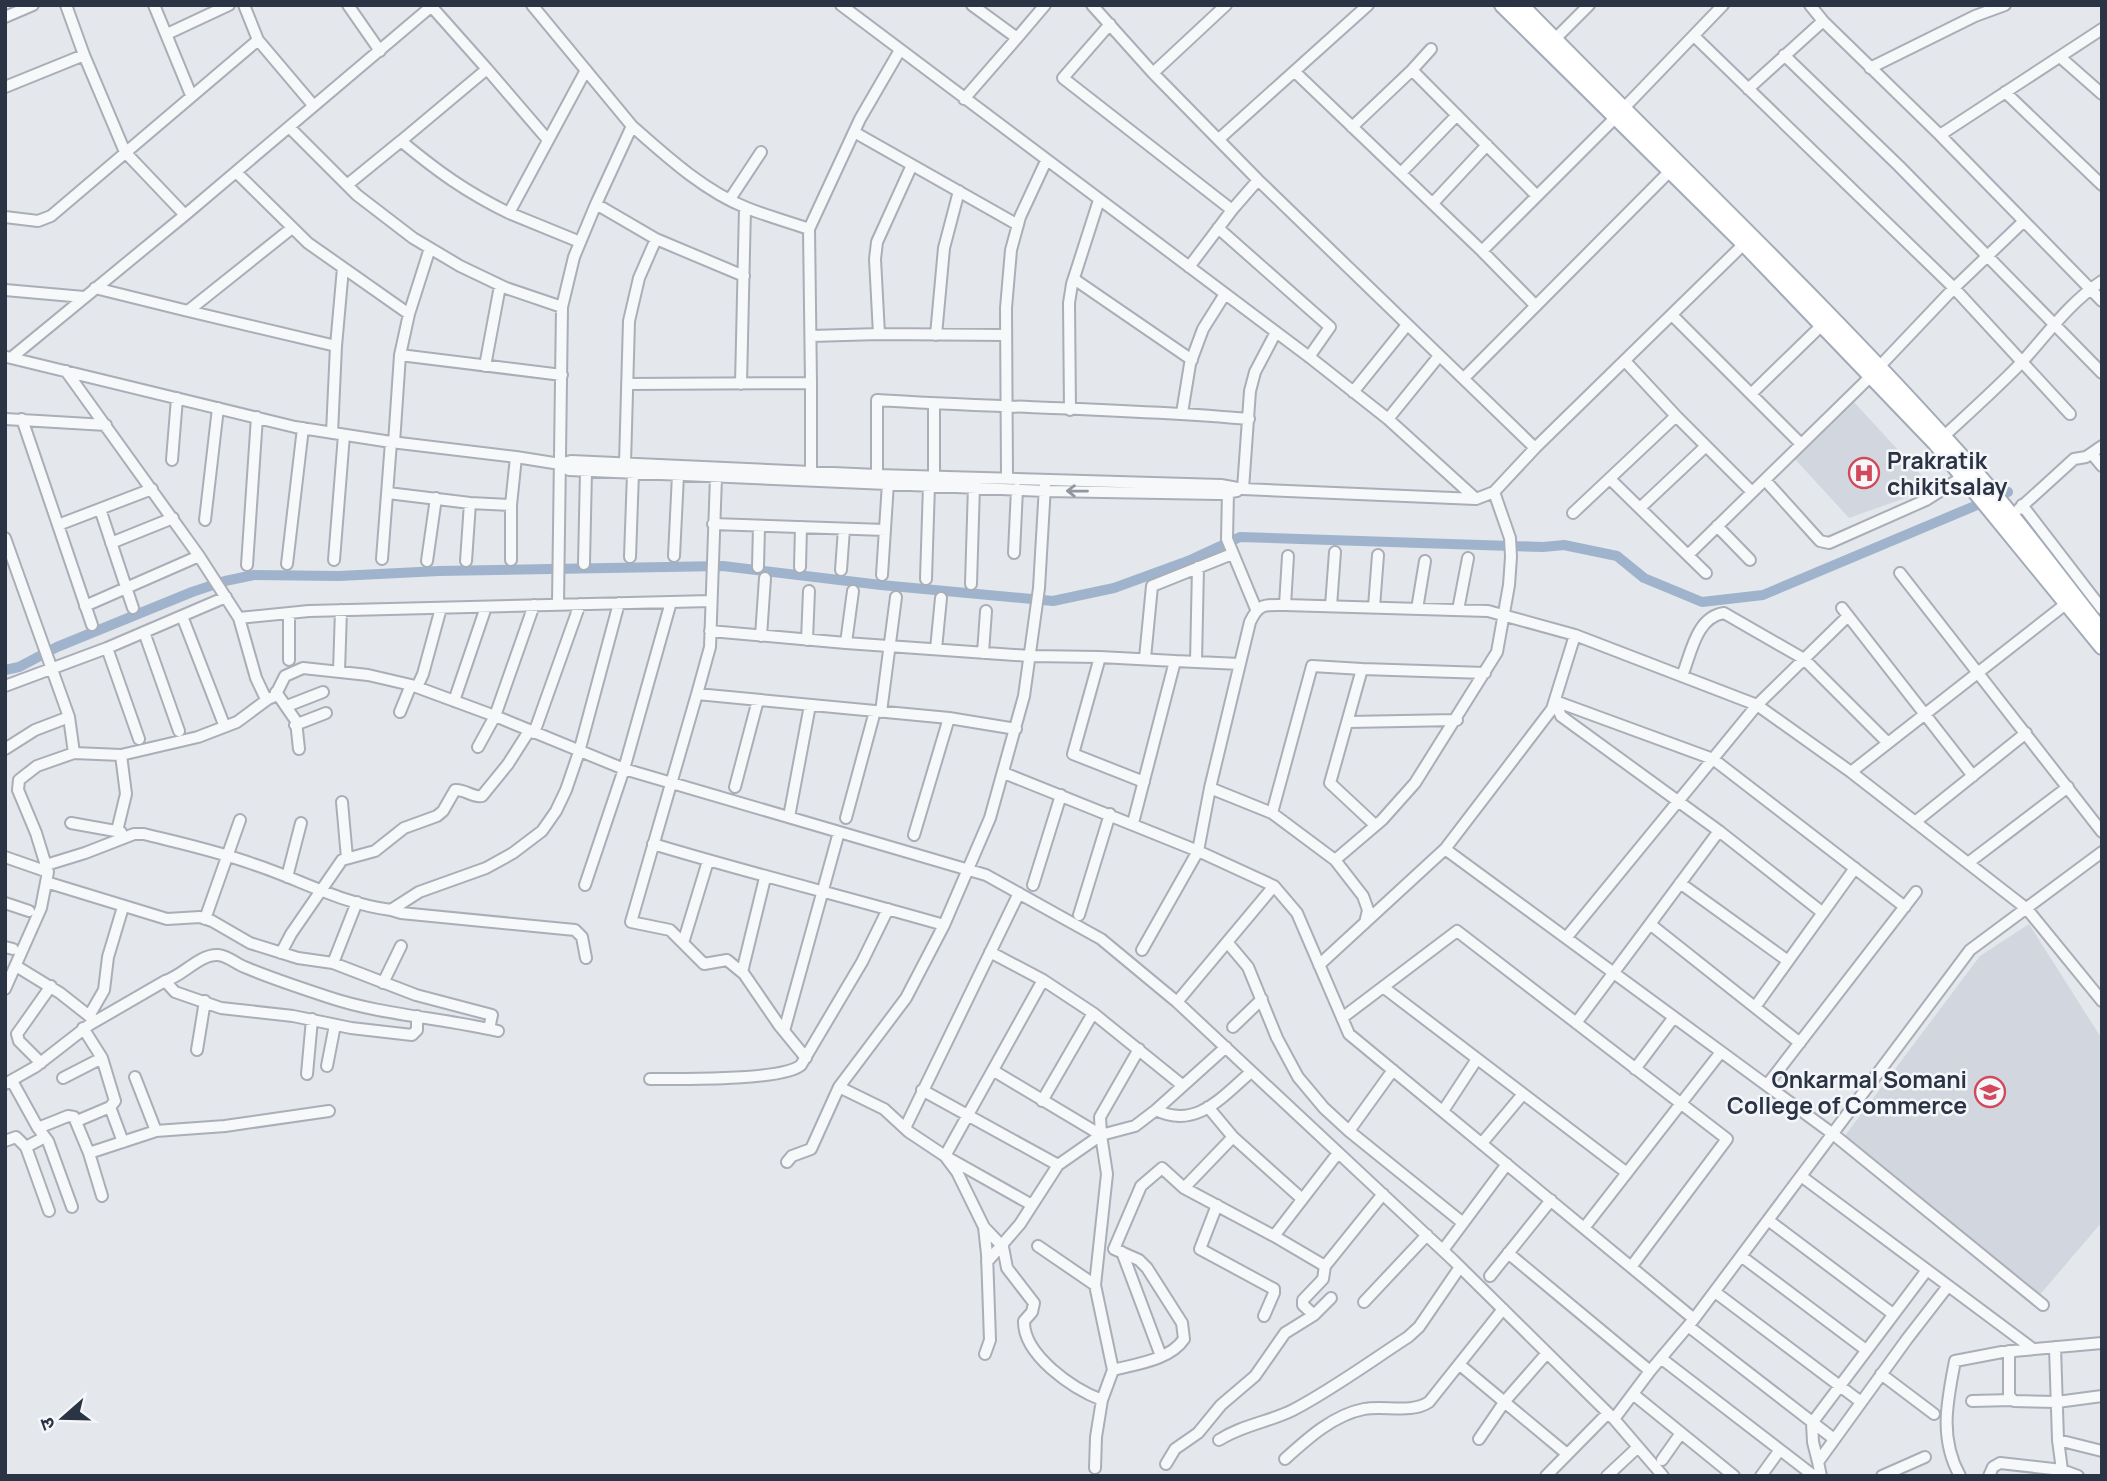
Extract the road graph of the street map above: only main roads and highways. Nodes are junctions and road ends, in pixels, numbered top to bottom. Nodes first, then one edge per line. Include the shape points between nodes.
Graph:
1 (1521, 5) edge
2 (1505, 6) edge
3 (1619, 113) junction
4 (1748, 240) junction
5 (1875, 372) junction
6 (1969, 477) junction
7 (2007, 518) junction
8 (2102, 631) edge
9 (2102, 647) edge

1 - 3 main road
2 - 3 main road
3 - 4 main road
3 - 4 main road via 1670,171
4 - 5 main road
4 - 5 main road via 1822,325
5 - 6 main road
5 - 6 main road via 1944,437
6 - 7 main road
7 - 8 main road
7 - 9 main road

